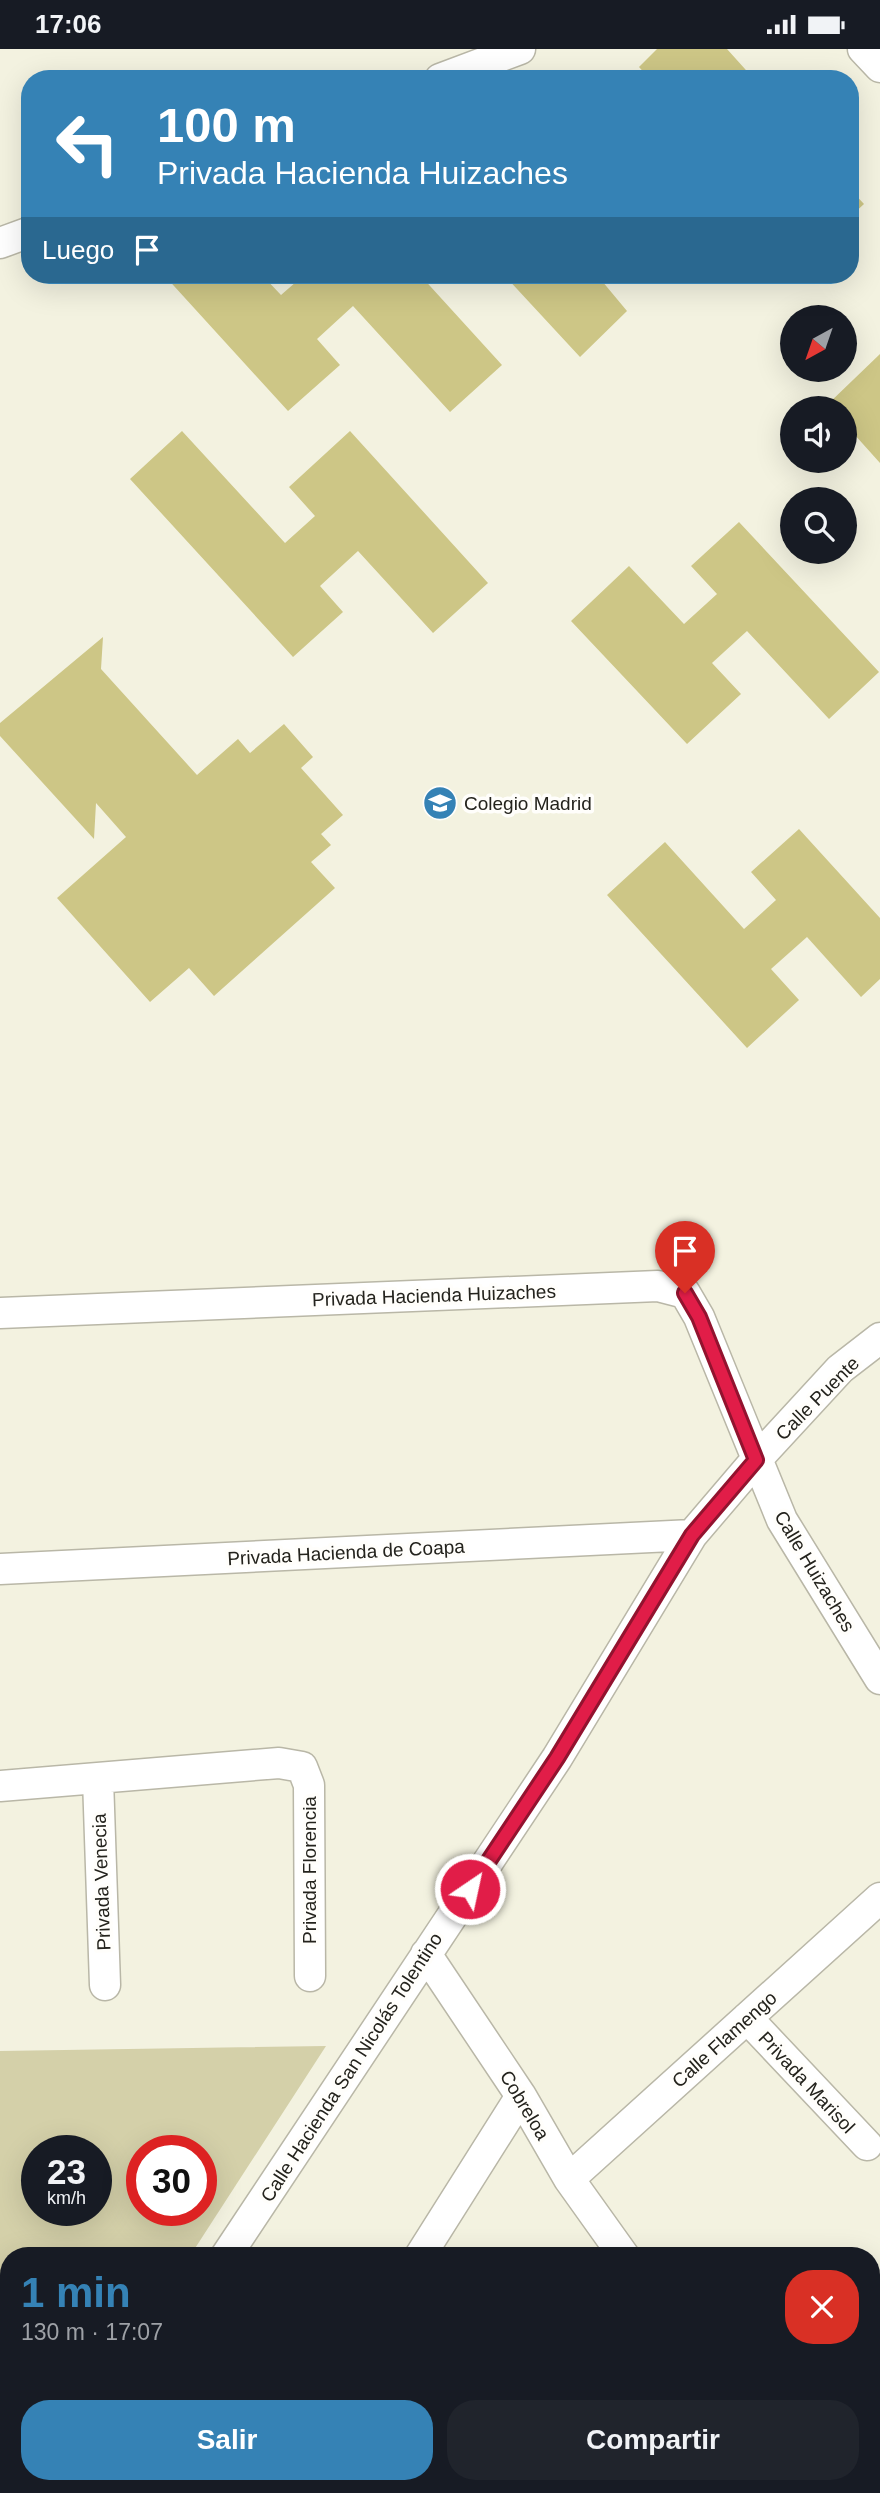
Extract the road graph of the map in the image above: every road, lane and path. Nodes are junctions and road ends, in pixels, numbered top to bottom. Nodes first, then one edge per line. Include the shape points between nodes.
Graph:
1 (520, 49) edge
2 (863, 49) edge
3 (880, 67) edge
4 (464, 70) edge
5 (21, 235) edge
6 (0, 243) edge
7 (0, 1313) edge
8 (880, 1338) edge
9 (756, 1460) junction
10 (692, 1535) junction
11 (0, 1569) edge
12 (880, 1679) edge
13 (98, 1779) junction
14 (0, 1786) edge
15 (880, 1898) edge
16 (426, 1954) junction
17 (310, 1976) dead end
18 (105, 1985) dead end
19 (747, 2018) junction
20 (521, 2096) junction
21 (867, 2145) dead end
22 (569, 2179) junction
23 (232, 2247) edge
24 (426, 2247) edge
25 (618, 2247) edge

1 - 4 street
2 - 3 street
5 - 6 street
7 - 9 street, Privada Hacienda Huizaches via 658,1286 685,1293 699,1317
8 - 9 street, Calle Puente via 840,1369
9 - 10 street, Calle Hacienda San Nicolás Tolentino
9 - 12 street, Calle Huizaches via 782,1520
10 - 11 street, Privada Hacienda de Coapa
10 - 16 street, Calle Hacienda San Nicolás Tolentino via 557,1758
13 - 14 street
13 - 17 street, Privada Florencia via 279,1763 302,1767 309,1785
13 - 18 street, Privada Venecia
15 - 19 street, Calle Flamengo
16 - 20 street, Cobreloa
16 - 23 street, Calle Hacienda San Nicolás Tolentino
19 - 21 street, Privada Marisol
19 - 22 street, Calle Flamengo
20 - 22 street, Cobreloa
20 - 24 street
22 - 25 street, Cobreloa

